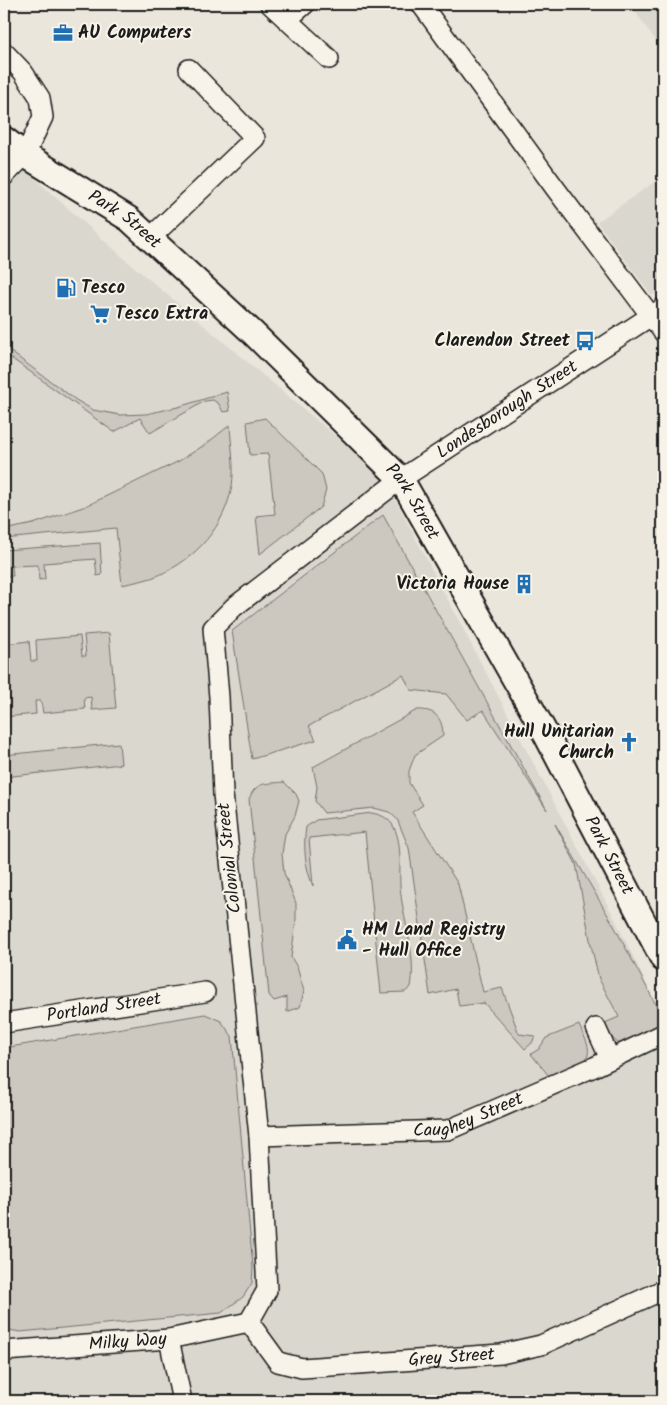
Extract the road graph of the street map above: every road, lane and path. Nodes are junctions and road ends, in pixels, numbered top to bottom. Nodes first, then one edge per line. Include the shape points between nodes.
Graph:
1 (270, 4) edge
2 (305, 4) edge
3 (421, 4) edge
4 (287, 20) junction
5 (4, 52) edge
6 (329, 59) dead end
7 (189, 69) dead end
8 (4, 139) edge
9 (25, 155) junction
10 (4, 176) edge
11 (150, 238) junction
12 (658, 312) edge
13 (663, 332) edge
14 (401, 479) junction
15 (663, 960) edge
16 (205, 992) dead end
17 (4, 1023) edge
18 (596, 1028) dead end
19 (663, 1034) edge
20 (610, 1059) junction
21 (258, 1136) junction
22 (663, 1290) edge
23 (249, 1322) junction
24 (169, 1339) junction
25 (4, 1351) edge
26 (182, 1401) edge

1 - 4 street
2 - 4 street
3 - 12 street via 544,173
4 - 6 street
5 - 9 street via 23,72 40,98 43,117
7 - 11 street via 255,138
8 - 9 street, Park Street
9 - 10 street
9 - 11 street, Park Street via 129,219
11 - 14 street, Park Street via 252,332
12 - 13 street
12 - 14 street, Londesborough Street
14 - 15 street, Park Street via 543,729
14 - 21 street, Colonial Street via 234,607 213,628 223,794
16 - 17 street, Portland Street
18 - 20 street
19 - 20 street, Caughey Street
20 - 21 street, Caughey Street via 448,1130
21 - 23 street, Colonial Street via 266,1290
22 - 23 street, Grey Street via 541,1345 501,1354 302,1368 278,1362
23 - 24 street, Milky Way
24 - 25 street, Milky Way
24 - 26 street

